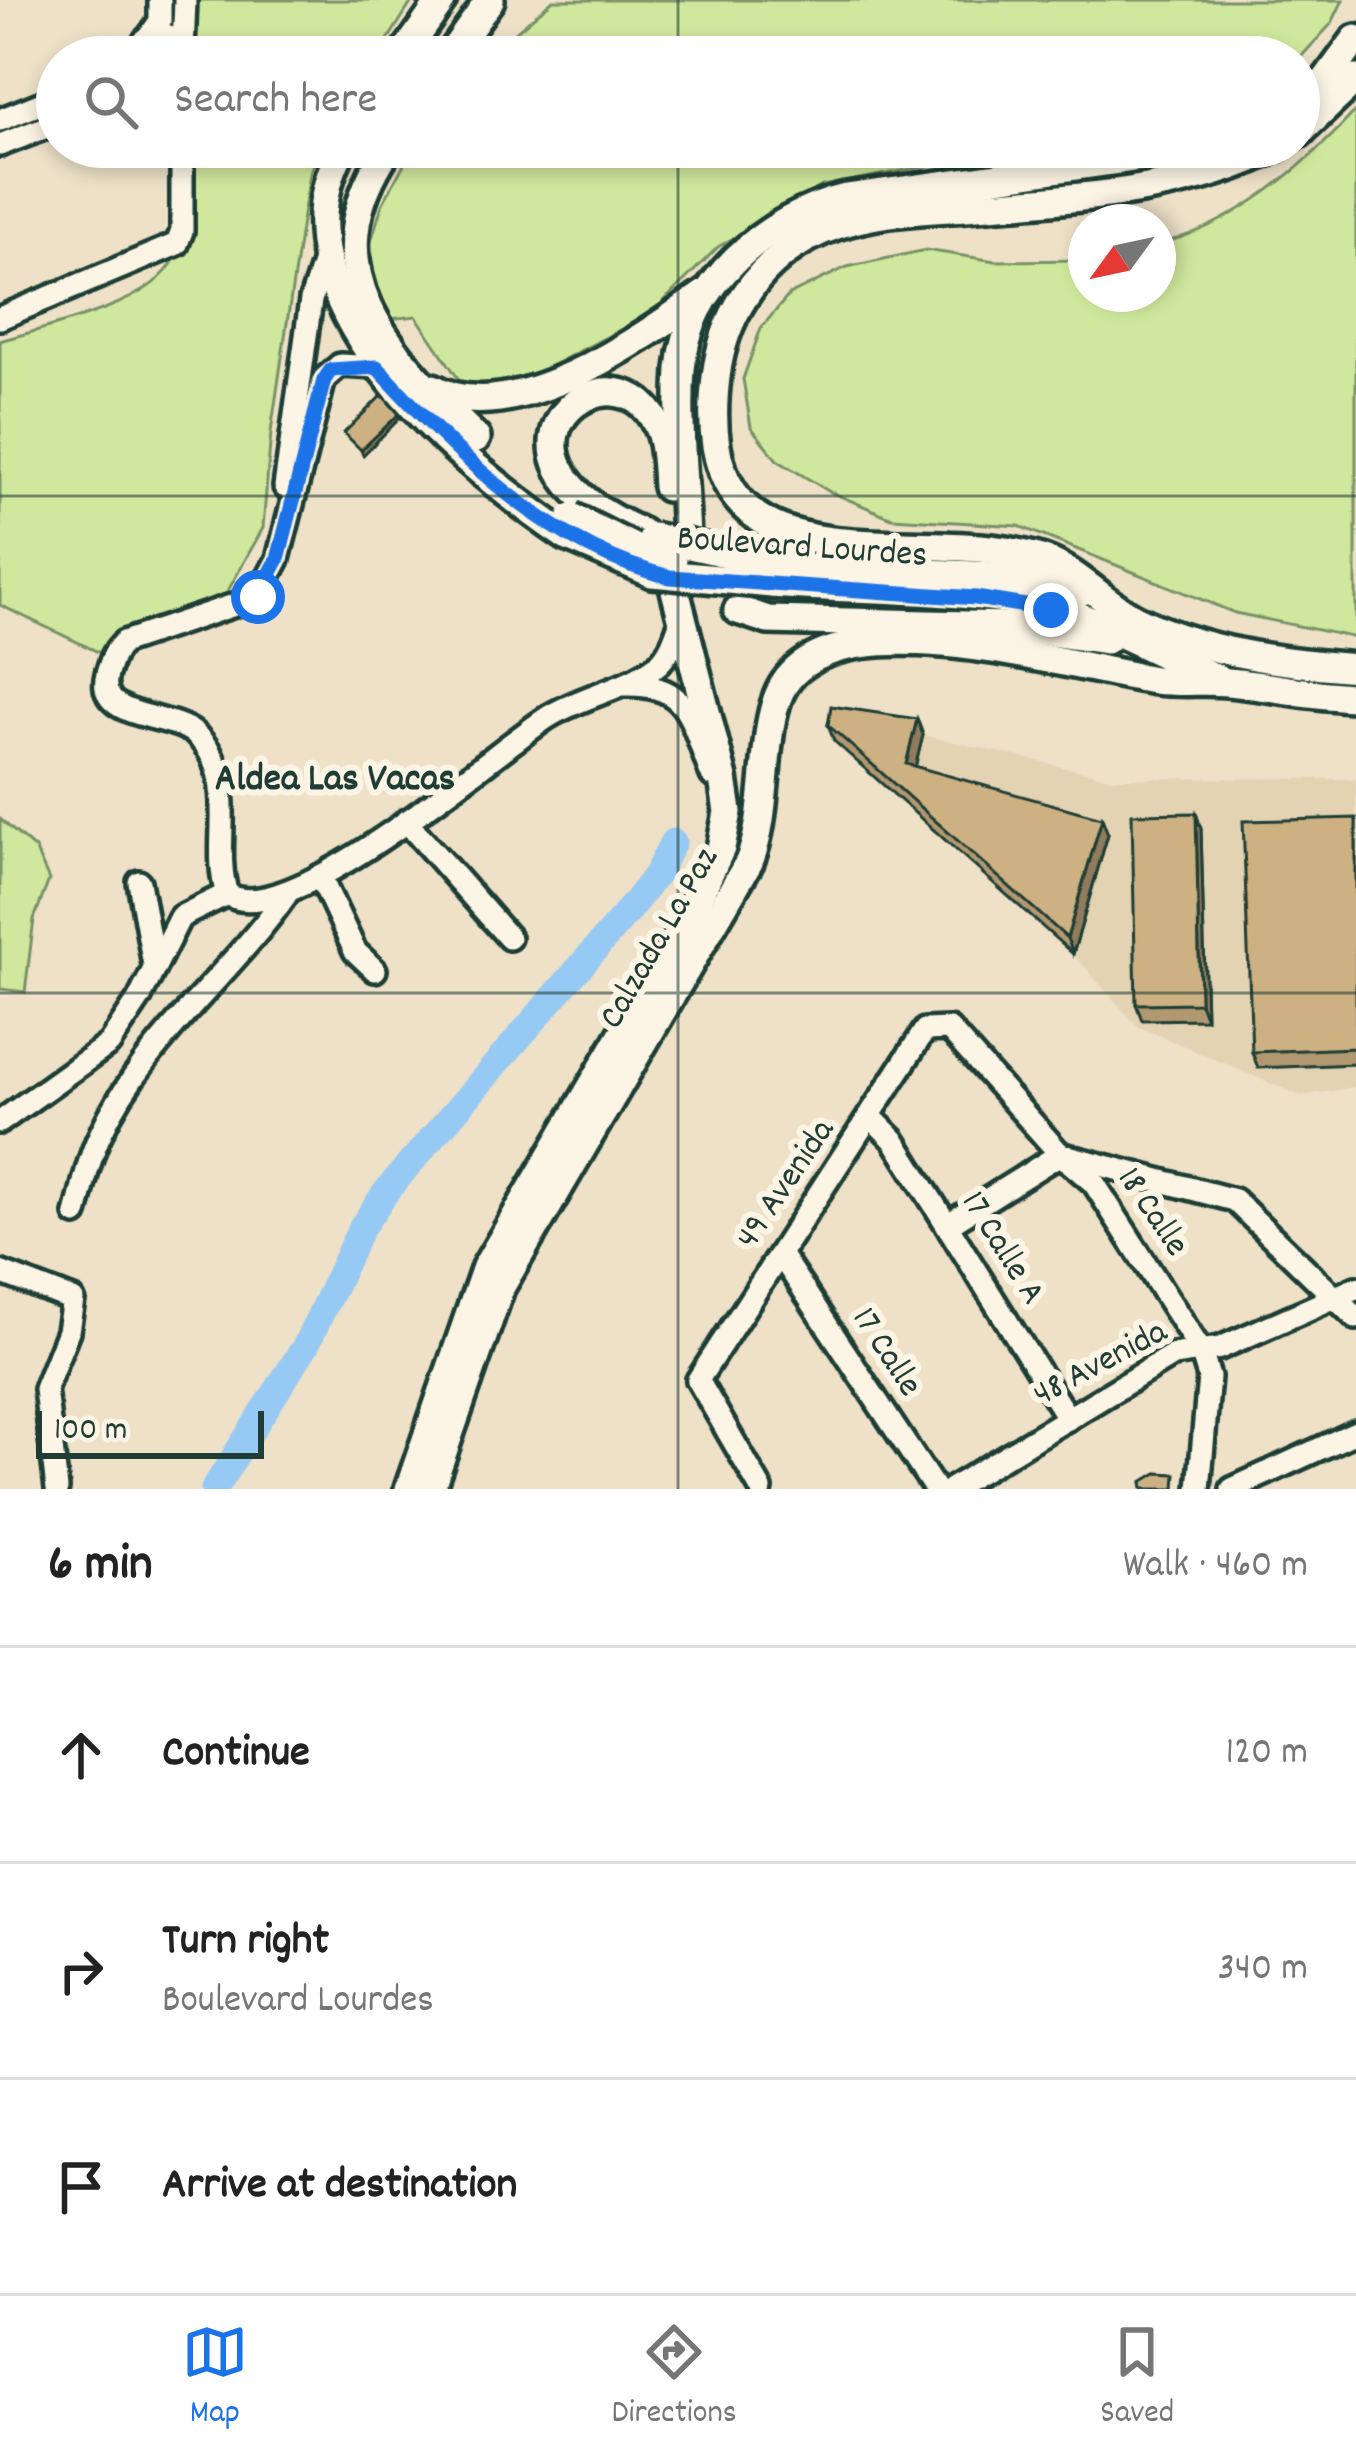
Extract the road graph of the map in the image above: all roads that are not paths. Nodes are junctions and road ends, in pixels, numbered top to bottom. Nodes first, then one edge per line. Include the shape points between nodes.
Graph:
1 (160, 0) edge
2 (185, 0) edge
3 (442, 0) edge
4 (490, 0) edge
5 (149, 36) edge
6 (184, 36) edge
7 (417, 36) edge
8 (464, 36) edge
9 (1356, 39) edge
10 (1356, 79) edge
11 (1320, 85) edge
12 (36, 105) edge
13 (1320, 113) edge
14 (0, 120) edge
15 (36, 131) edge
16 (0, 146) edge
17 (182, 168) edge
18 (335, 168) edge
19 (379, 168) edge
20 (1065, 168) edge
21 (1226, 168) edge
22 (325, 257) junction
23 (710, 291) junction
24 (0, 318) edge
25 (377, 367) junction
26 (416, 378) junction
27 (569, 527) junction
28 (281, 541) junction
29 (775, 574) junction
30 (683, 600) junction
31 (1116, 608) junction
32 (738, 610) dead end
33 (1134, 644) junction
34 (1356, 668) edge
35 (1227, 682) junction
36 (612, 686) junction
37 (1356, 697) edge
38 (728, 812) junction
39 (406, 821) junction
40 (716, 865) junction
41 (320, 876) junction
42 (139, 882) dead end
43 (227, 894) junction
44 (286, 896) junction
45 (508, 938) dead end
46 (154, 966) junction
47 (375, 970) dead end
48 (936, 1027) joint
49 (872, 1118) junction
50 (0, 1122) edge
51 (1060, 1154) junction
52 (76, 1214) dead end
53 (947, 1225) junction
54 (780, 1254) junction
55 (0, 1272) edge
56 (1346, 1293) edge
57 (1356, 1318) edge
58 (1201, 1351) junction
59 (1068, 1418) junction
60 (1356, 1432) edge
61 (57, 1489) edge
62 (409, 1489) edge
63 (430, 1489) edge
64 (761, 1489) edge
65 (934, 1489) edge
66 (951, 1489) edge
67 (1199, 1489) edge
68 (1232, 1489) edge

1 - 5 street via 160,21
2 - 6 street
3 - 7 main road
4 - 8 main road
9 - 11 main road
10 - 13 main road
12 - 14 street
15 - 16 street
17 - 24 street via 176,244
18 - 22 main road, Boulevard Lourdes via 324,196
19 - 26 main road, Boulevard Lourdes via 360,207 356,276 372,320
20 - 23 main road via 826,202 749,247
21 - 31 main road via 1176,181 850,219 779,257 738,306 723,340 715,385 721,456 734,494 761,522 819,540 1046,560
22 - 25 main road, Boulevard Lourdes via 352,330
22 - 28 street via 291,417
23 - 26 main road via 520,395 462,402
23 - 29 main road, bridge via 681,367 685,535 656,424 618,392 580,399 556,424 557,467 591,505 642,533
25 - 27 main road, Boulevard Lourdes via 503,489
25 - 28 street via 340,365 324,380
26 - 27 main road, Boulevard Lourdes
27 - 29 main road, Boulevard Lourdes, bridge via 631,568 670,577
28 - 43 street via 258,597 124,642 106,681 115,705 193,732 204,746 226,816
29 - 31 main road, Boulevard Lourdes via 998,576
29 - 33 main road, Boulevard Lourdes via 1033,606 1083,618
30 - 36 street via 659,663
30 - 38 main road, Calzada La Paz
30 - 40 main road via 742,789 737,840
31 - 34 main road via 1198,644
32 - 33 main road via 768,620 1008,626
33 - 35 main road, Boulevard Lourdes
35 - 37 main road, Calzada La Paz
35 - 63 main road, Calzada La Paz via 1187,684 1011,651 919,644 831,648 808,659 780,689 757,842 500,1288
36 - 38 street via 654,685 676,694
36 - 39 street via 544,720
38 - 40 main road, Calzada La Paz
39 - 41 street
39 - 45 street
40 - 62 main road, Calzada La Paz via 486,1267
41 - 44 street
41 - 47 street via 355,951
42 - 46 street
43 - 44 street via 245,903
43 - 46 street via 180,917
44 - 52 street via 126,1092 100,1133
46 - 50 street via 109,1044
48 - 49 street, 49 Avenida via 925,1030
48 - 51 street, 18 Calle via 949,1029
49 - 53 street, 17 Calle A
49 - 54 street, 49 Avenida
51 - 53 street
51 - 56 street via 1234,1200
51 - 58 street, 18 Calle via 1094,1183
53 - 59 street, 17 Calle A
54 - 64 street, 49 Avenida via 699,1386
54 - 65 street, 17 Calle
55 - 61 street via 73,1300 45,1390
56 - 57 street
56 - 58 street, 48 Avenida
58 - 59 street, 48 Avenida via 1173,1355
58 - 67 street, 18 Calle via 1209,1377
59 - 66 street, 48 Avenida
60 - 68 street

